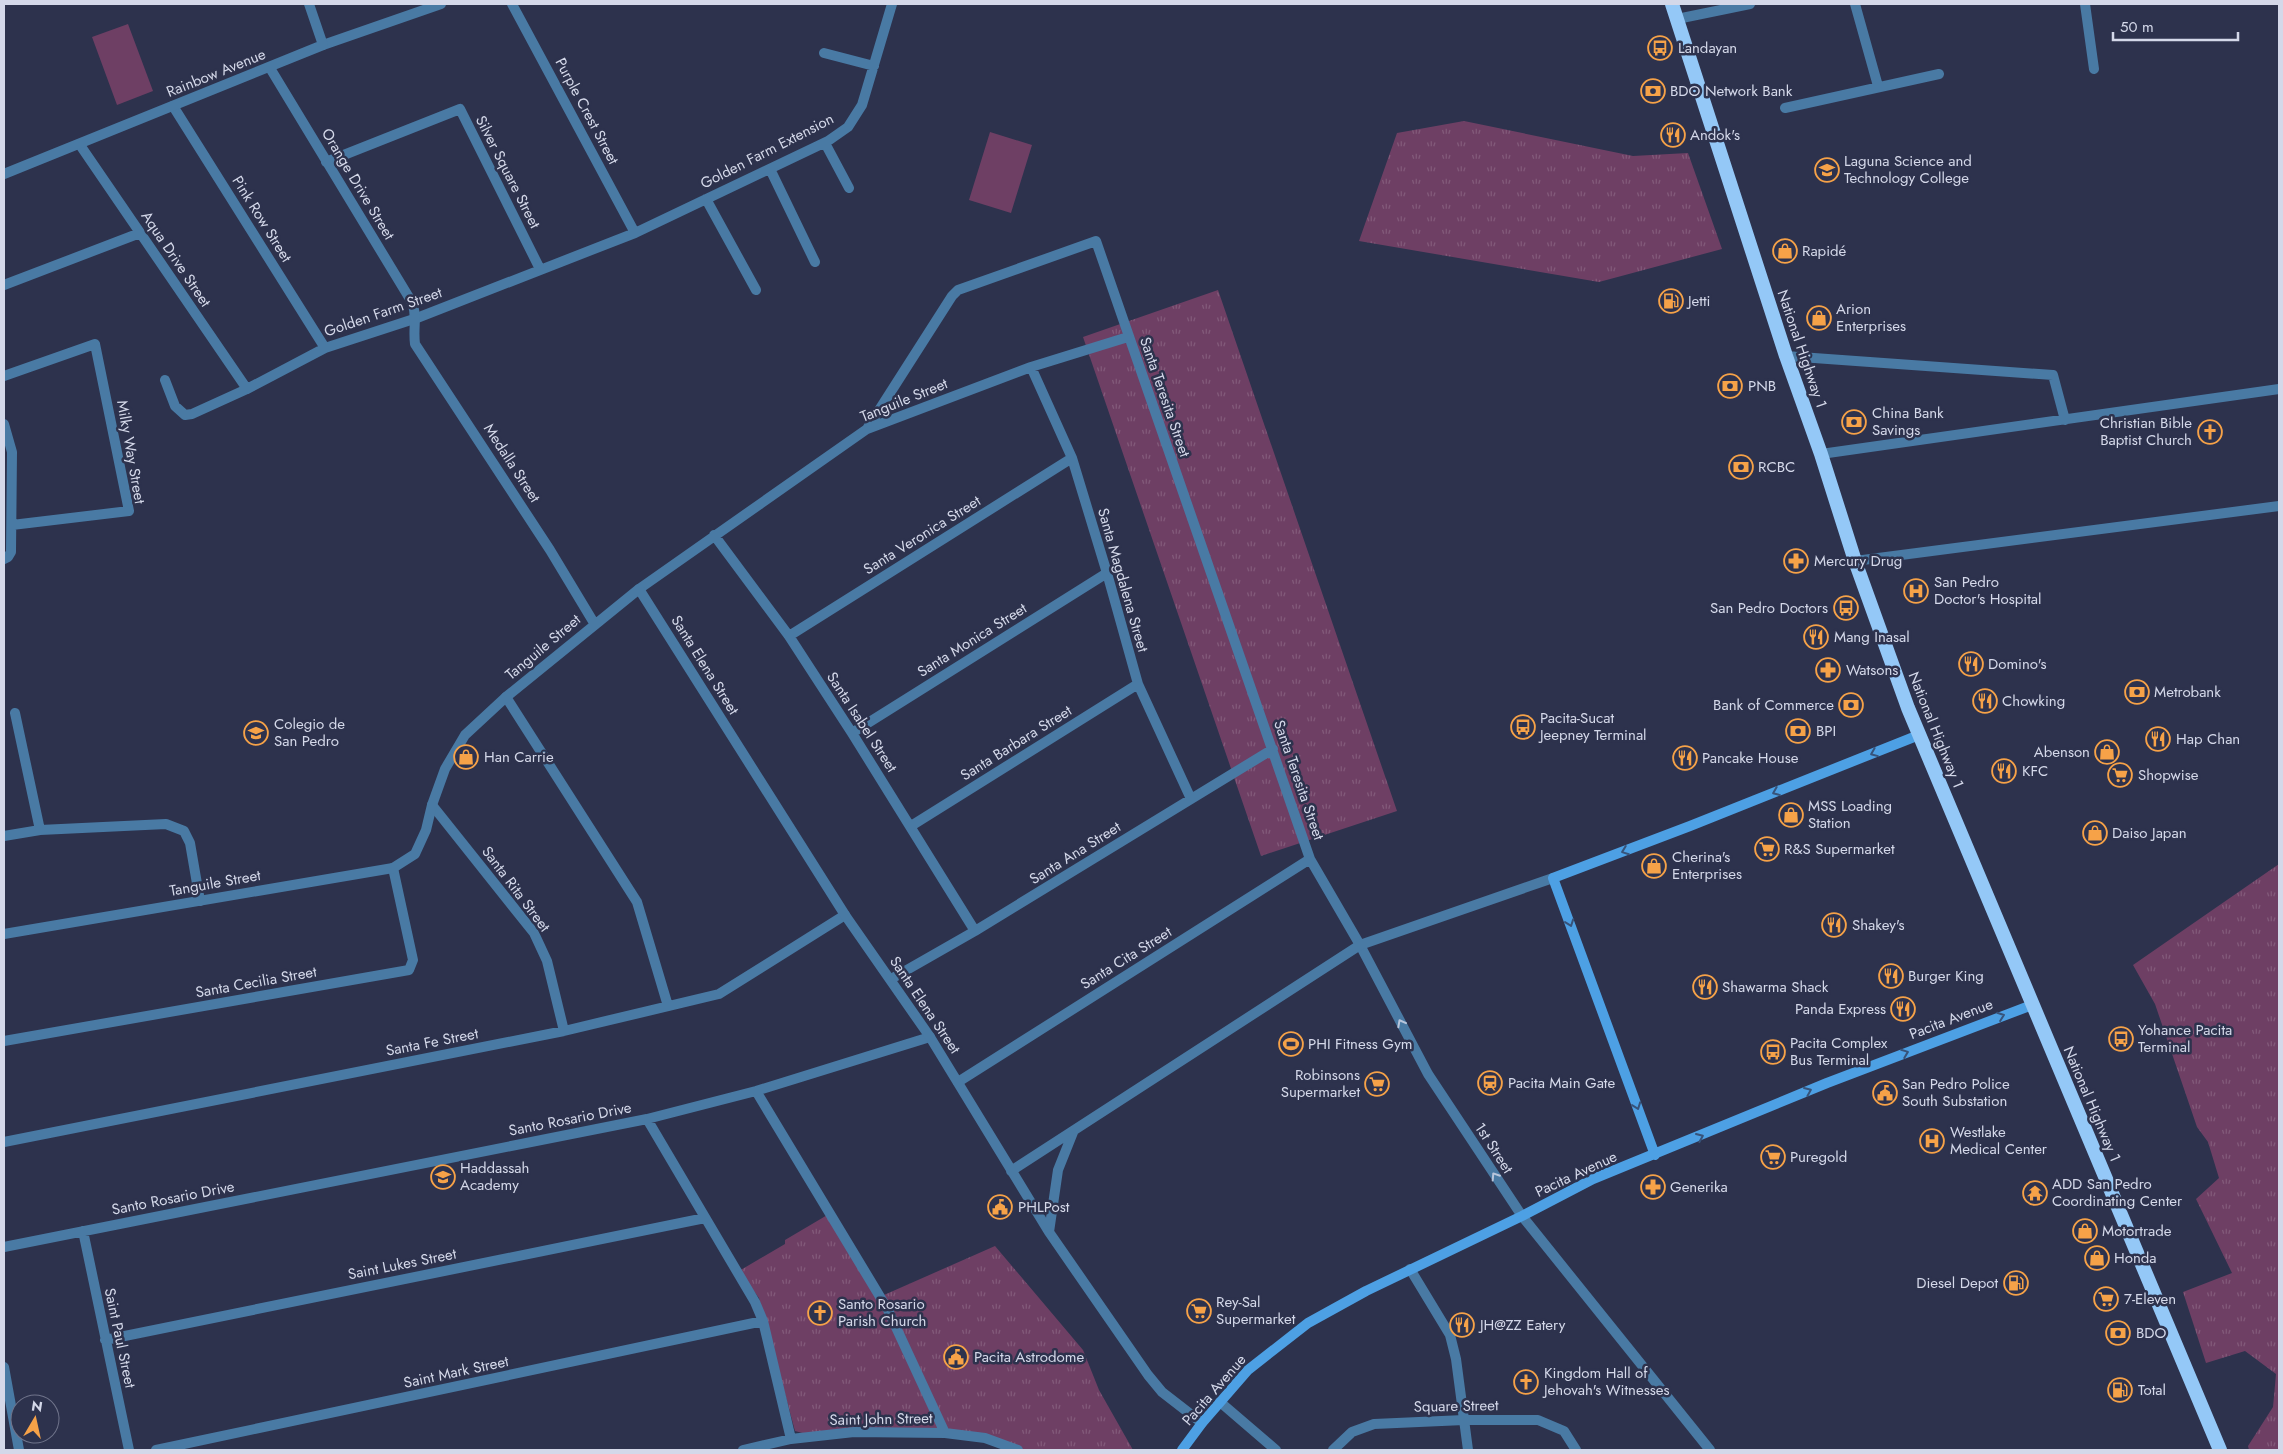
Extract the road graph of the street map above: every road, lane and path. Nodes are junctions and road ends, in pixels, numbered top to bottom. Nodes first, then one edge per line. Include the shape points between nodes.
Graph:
1 (309, 4) edge
2 (441, 4) edge
3 (512, 4) edge
4 (892, 4) edge
5 (1672, 4) edge
6 (1750, 4) edge
7 (1856, 4) edge
8 (2085, 4) edge
9 (1677, 19) junction
10 (323, 45) junction
11 (824, 53) dead end
12 (874, 66) junction
13 (270, 68) junction
14 (2094, 69) dead end
15 (1939, 74) dead end
16 (1878, 86) junction
17 (173, 106) junction
18 (1785, 108) dead end
19 (825, 143) junction
20 (80, 145) junction
21 (326, 162) junction
22 (770, 169) junction
23 (4, 174) edge
24 (849, 188) dead end
25 (706, 199) junction
26 (140, 233) junction
27 (635, 233) junction
28 (815, 262) dead end
29 (540, 269) junction
30 (4, 285) edge
31 (756, 290) dead end
32 (417, 318) junction
33 (1128, 337) junction
34 (325, 348) junction
35 (1786, 356) junction
36 (1031, 367) junction
37 (4, 376) edge
38 (165, 380) dead end
39 (247, 389) junction
40 (2279, 389) edge
41 (2064, 420) junction
42 (4, 424) edge
43 (867, 428) junction
44 (8, 453) edge
45 (1821, 454) junction
46 (1072, 458) junction
47 (2279, 506) edge
48 (12, 526) junction
49 (714, 534) junction
50 (6, 558) edge
51 (1855, 561) junction
52 (1108, 573) junction
53 (639, 589) junction
54 (594, 623) junction
55 (789, 636) junction
56 (1138, 684) junction
57 (506, 696) junction
58 (15, 713) dead end
59 (852, 733) junction
60 (1919, 735) junction
61 (1273, 749) junction
62 (1191, 799) junction
63 (432, 805) junction
64 (911, 826) junction
65 (40, 830) junction
66 (4, 836) edge
67 (1310, 859) junction
68 (393, 868) junction
69 (1553, 878) junction
70 (200, 901) junction
71 (844, 915) junction
72 (975, 932) junction
73 (4, 934) edge
74 (1360, 945) junction
75 (891, 980) junction
76 (2032, 1005) junction
77 (668, 1006) junction
78 (564, 1031) junction
79 (930, 1038) junction
80 (4, 1041) edge
81 (958, 1082) junction
82 (756, 1090) junction
83 (647, 1119) junction
84 (1074, 1130) junction
85 (4, 1142) edge
86 (1655, 1155) junction
87 (1011, 1171) junction
88 (1522, 1216) junction
89 (705, 1218) junction
90 (83, 1231) junction
91 (1049, 1232) junction
92 (4, 1247) edge
93 (1410, 1269) junction
94 (762, 1321) junction
95 (105, 1340) junction
96 (4, 1367) edge
97 (1220, 1402) junction
98 (1464, 1420) junction
99 (1202, 1423) junction
100 (945, 1433) junction
101 (791, 1439) junction
102 (19, 1450) edge
103 (129, 1450) edge
104 (156, 1450) edge
105 (744, 1450) edge
106 (1018, 1450) edge
107 (1182, 1450) edge
108 (1276, 1450) edge
109 (1333, 1450) edge
110 (1468, 1450) edge
111 (1576, 1450) edge
112 (1710, 1450) edge
113 (2220, 1450) edge

1 - 10 street
2 - 10 street, Rainbow Avenue
3 - 27 street, Purple Crest Street
4 - 12 street, Golden Farm Extension
5 - 9 highway, National Highway 1
6 - 9 street
7 - 16 street
8 - 14 street
9 - 35 highway, National Highway 1
10 - 13 street, Rainbow Avenue
11 - 12 street
12 - 19 street, Golden Farm Extension via 862,105 848,128
13 - 17 street, Rainbow Avenue
13 - 21 street, Orange Drive Street
15 - 16 street
16 - 18 street
17 - 20 street, Rainbow Avenue
17 - 34 street, Pink Row Street
19 - 22 street, Golden Farm Extension
19 - 24 street
20 - 23 street, Rainbow Avenue
20 - 26 street, Aqua Drive Street
21 - 29 street, Silver Square Street via 460,109
21 - 32 street, Orange Drive Street via 413,304
22 - 25 street, Golden Farm Extension
22 - 28 street
25 - 27 street, Golden Farm Extension
25 - 31 street
26 - 30 street
26 - 39 street, Aqua Drive Street
27 - 29 street, Golden Farm Street
29 - 32 street, Golden Farm Street
32 - 34 street, Golden Farm Street
32 - 54 street, Medalla Street via 415,344
33 - 36 street, Tanguile Street
33 - 43 street, Santa Teresita Street via 1095,240 958,290
33 - 61 street, Santa Teresita Street
34 - 39 street, Golden Farm Street
35 - 41 street via 2053,375
35 - 45 highway, National Highway 1
36 - 43 street, Tanguile Street
36 - 46 street, Santa Magdalena Street
37 - 48 street, Milky Way Street via 95,344 129,511
38 - 39 street, Golden Farm Street via 175,406 185,415
40 - 41 street
41 - 45 street
42 - 44 street
43 - 49 street, Tanguile Street
44 - 48 street
45 - 51 highway, National Highway 1
46 - 52 street, Santa Magdalena Street
46 - 55 street, Santa Veronica Street
47 - 51 street
48 - 50 street via 11,552
49 - 53 street, Tanguile Street
49 - 55 street, Santa Isabel Street
51 - 60 highway, National Highway 1
52 - 56 street, Santa Magdalena Street
52 - 59 street, Santa Monica Street
53 - 54 street, Tanguile Street
53 - 71 street, Santa Elena Street
54 - 57 street, Tanguile Street
55 - 59 street, Santa Isabel Street
56 - 62 street, Santa Magdalena Street
56 - 64 street, Santa Barbara Street
57 - 63 street, Tanguile Street via 465,735 445,769
57 - 77 street via 637,902
58 - 65 street
59 - 64 street, Santa Isabel Street
60 -> 69 main road
60 - 76 highway, National Highway 1
61 - 62 street, Santa Ana Street
61 - 67 street, Santa Teresita Street
62 - 72 street, Santa Ana Street
63 - 68 street, Tanguile Street via 426,830 415,854
63 - 78 street, Santa Rita Street via 534,933 547,961
64 - 72 street, Santa Isabel Street
65 - 66 street
65 - 70 street via 166,824 184,831 190,843
67 - 74 street, 1st Street
67 - 81 street, Santa Cita Street
68 - 70 street, Tanguile Street
68 - 80 street, Santa Cecilia Street via 412,960 409,970
69 - 74 street
69 -> 86 main road
70 - 73 street, Tanguile Street
71 - 75 street, Santa Elena Street
71 - 77 street, Santa Fe Street via 719,994
72 - 75 street, Santa Ana Street
74 - 84 street
88 -> 74 street, 1st Street via 1428,1074
75 - 79 street, Santa Elena Street
86 -> 76 main road, Pacita Avenue via 1827,1083
76 - 113 highway, National Highway 1
77 - 78 street, Santa Fe Street
78 - 85 street, Santa Fe Street
79 - 81 street, Santa Elena Street
79 - 82 street, Santo Rosario Drive
81 - 87 street, Santa Elena Street
82 - 83 street, Santo Rosario Drive
82 - 100 street via 888,1310
83 - 89 street
83 - 90 street, Santo Rosario Drive
84 - 87 street
84 - 91 street via 1058,1170
86 - 88 main road, Pacita Avenue via 1593,1179
87 - 91 street, Santa Elena Street
88 - 93 main road, Pacita Avenue
88 - 112 street, 1st Street
89 - 94 street via 755,1302
89 - 95 street, Saint Lukes Street
90 - 92 street, Santo Rosario Drive
90 - 95 street, Saint Paul Street
91 - 99 street, Santa Elena Street via 1148,1375 1162,1392
93 - 97 main road, Pacita Avenue via 1291,1334 1248,1370
93 - 98 street via 1450,1335
94 - 101 street
94 - 104 street, Saint Mark Street
95 - 103 street, Saint Paul Street
96 - 102 street
97 - 99 main road, Pacita Avenue
97 - 108 street
98 - 109 street, Square Street via 1374,1424 1352,1432
98 - 110 street
98 - 111 street, Square Street via 1538,1420 1564,1431
99 - 107 main road, Pacita Avenue
100 - 101 street, Saint John Street via 854,1432
100 - 106 street, Saint John Street via 985,1438
101 - 105 street, Saint John Street

